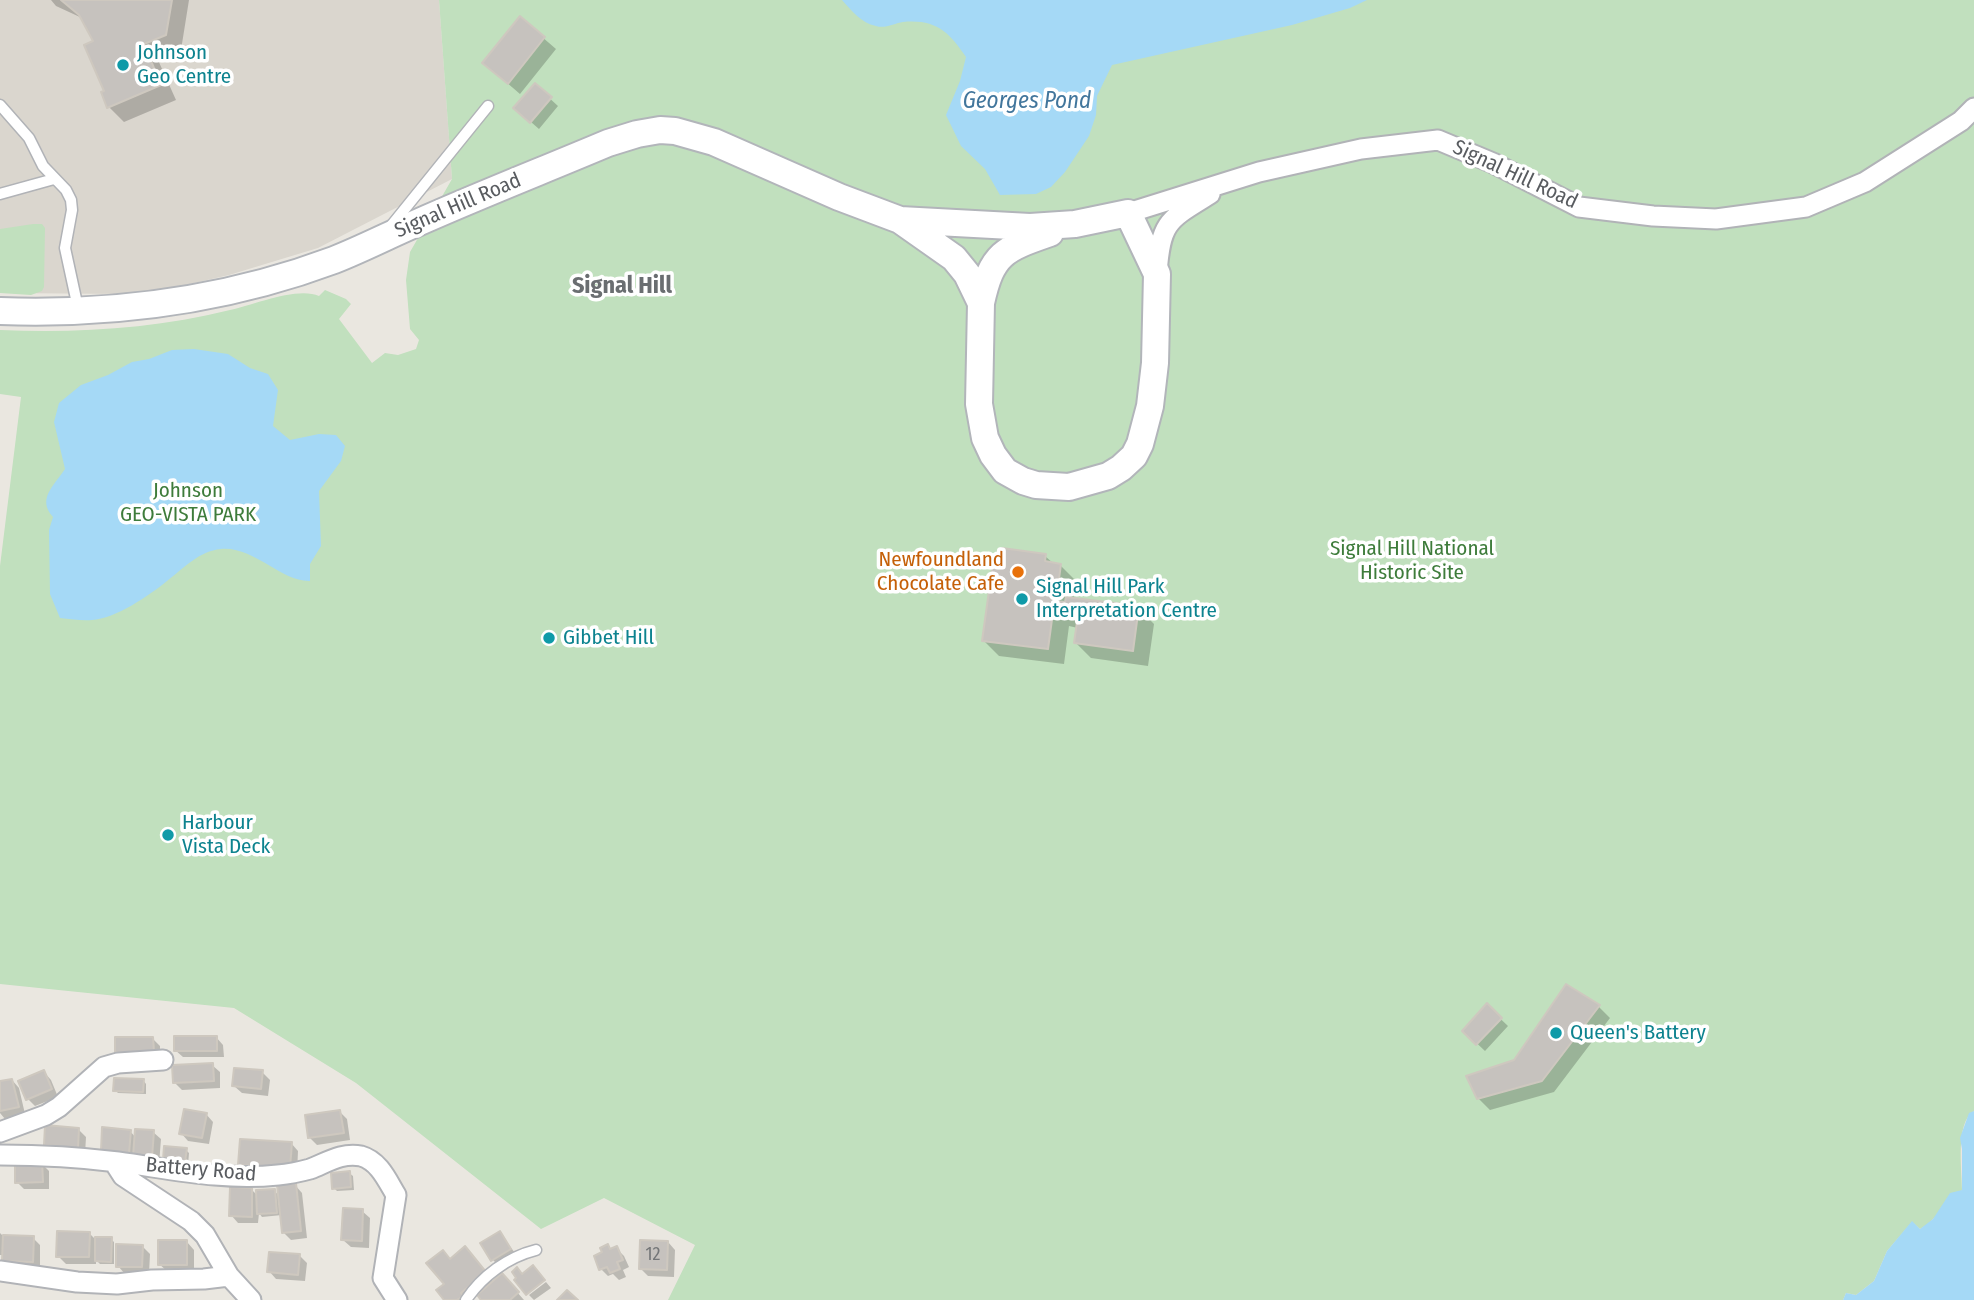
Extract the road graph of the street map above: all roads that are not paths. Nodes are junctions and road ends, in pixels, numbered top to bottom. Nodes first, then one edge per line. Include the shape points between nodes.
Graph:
1 (0, 105) edge
2 (488, 106) dead end
3 (1974, 108) edge
4 (5, 118) edge
5 (1241, 176) junction
6 (54, 179) junction
7 (0, 194) edge
8 (1128, 213) junction
9 (901, 220) junction
10 (1075, 224) junction
11 (380, 240) junction
12 (1157, 274) junction
13 (981, 303) junction
14 (0, 311) edge
15 (79, 311) junction
16 (163, 1060) dead end
17 (0, 1132) edge
18 (0, 1155) edge
19 (114, 1162) junction
20 (536, 1250) dead end
21 (0, 1271) edge
22 (229, 1276) junction
23 (251, 1300) edge
24 (397, 1300) edge
25 (466, 1300) edge

1 - 4 lane
2 - 11 lane
3 - 5 street, Signal Hill Road via 1865,182 1805,206 1716,219 1579,207 1438,140 1361,149
4 - 6 lane via 29,138
5 - 8 street, Signal Hill Road
5 - 12 street, Signal Hill Road via 1171,219 1160,242
6 - 7 lane
6 - 15 lane via 71,200 65,248
8 - 10 street, Signal Hill Road
8 - 12 street
9 - 10 street, Signal Hill Road via 1030,227
9 - 11 street, Signal Hill Road via 714,142 660,130 608,143
9 - 13 street, Signal Hill Road via 961,264
10 - 13 street via 1004,253 989,272
11 - 15 street, Signal Hill Road via 305,270 212,294 135,308
12 - 13 street, Signal Hill Road via 1155,363 1140,444 1134,456 1115,472 1069,487 1023,481 1005,471 989,447 979,404
14 - 15 street, Signal Hill Road
16 - 17 street via 104,1067 52,1111
18 - 19 street, Battery Road
19 - 22 street via 123,1176 198,1228
19 - 24 street, Battery Road via 239,1177 296,1173 346,1156 372,1161 396,1195 383,1278
20 - 25 lane via 502,1264
21 - 22 street via 117,1284
22 - 23 street

